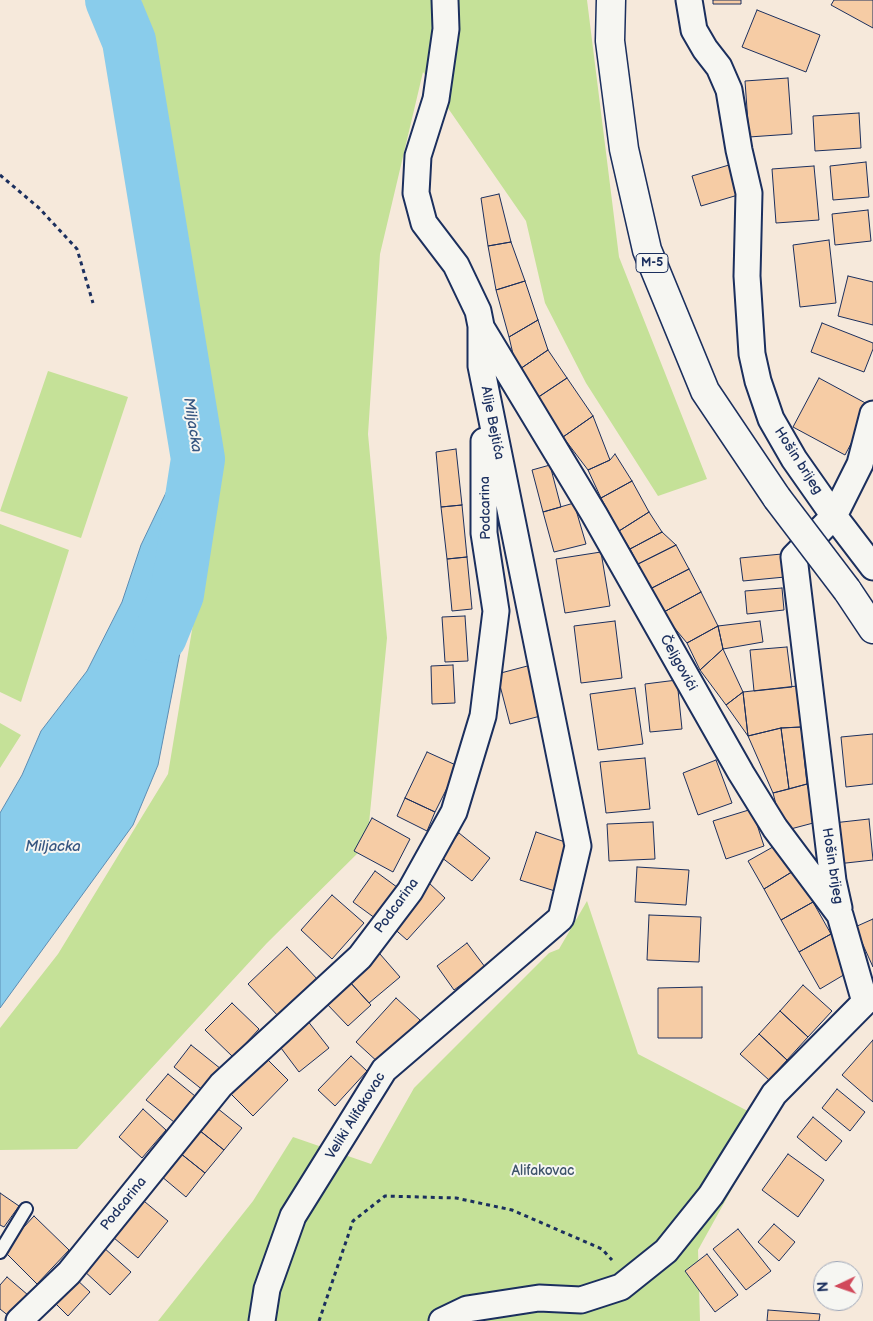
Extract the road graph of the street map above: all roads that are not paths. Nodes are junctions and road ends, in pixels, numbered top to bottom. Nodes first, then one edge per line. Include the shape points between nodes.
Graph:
1 (436, 0) edge
2 (444, 0) edge
3 (611, 0) edge
4 (689, 0) edge
5 (446, 29) junction
6 (480, 326) junction
7 (481, 366) junction
8 (873, 414) edge
9 (834, 516) junction
10 (873, 567) edge
11 (873, 629) edge
12 (840, 915) junction
13 (561, 918) joint
14 (869, 1006) edge
15 (26, 1209) dead end
16 (0, 1252) edge
17 (19, 1321) edge
18 (262, 1321) edge
19 (442, 1321) edge

1 - 5 street, Alije Bejtića
2 - 5 street, Alije Bejtića
3 - 11 main road, M-5, bridge via 610,41 624,149 647,250 704,391
4 - 9 street, Hošin brijeg via 694,30 719,67 729,90 749,193 747,276 752,354 758,382 771,419
5 - 6 street, Alije Bejtića via 436,99 418,156 416,193 424,223 456,265 478,311
6 - 7 street, Alije Bejtića
6 - 12 street, Čeljgovići via 594,514 741,773 776,828
7 - 13 street, Alije Bejtića via 578,846
7 - 17 street, Podcarina via 484,533 496,611 483,716 454,812 410,891 360,957 221,1085 69,1273
8 - 9 street via 860,464
9 - 10 street
9 - 12 street, Hošin brijeg via 794,557 833,881
12 - 14 street, Čeljgovići
13 - 18 street, Veliki Alifakovac via 384,1070 293,1216 267,1289
14 - 19 street via 774,1094 711,1196 666,1251 621,1287 581,1300 540,1298 467,1309
15 - 16 lane

